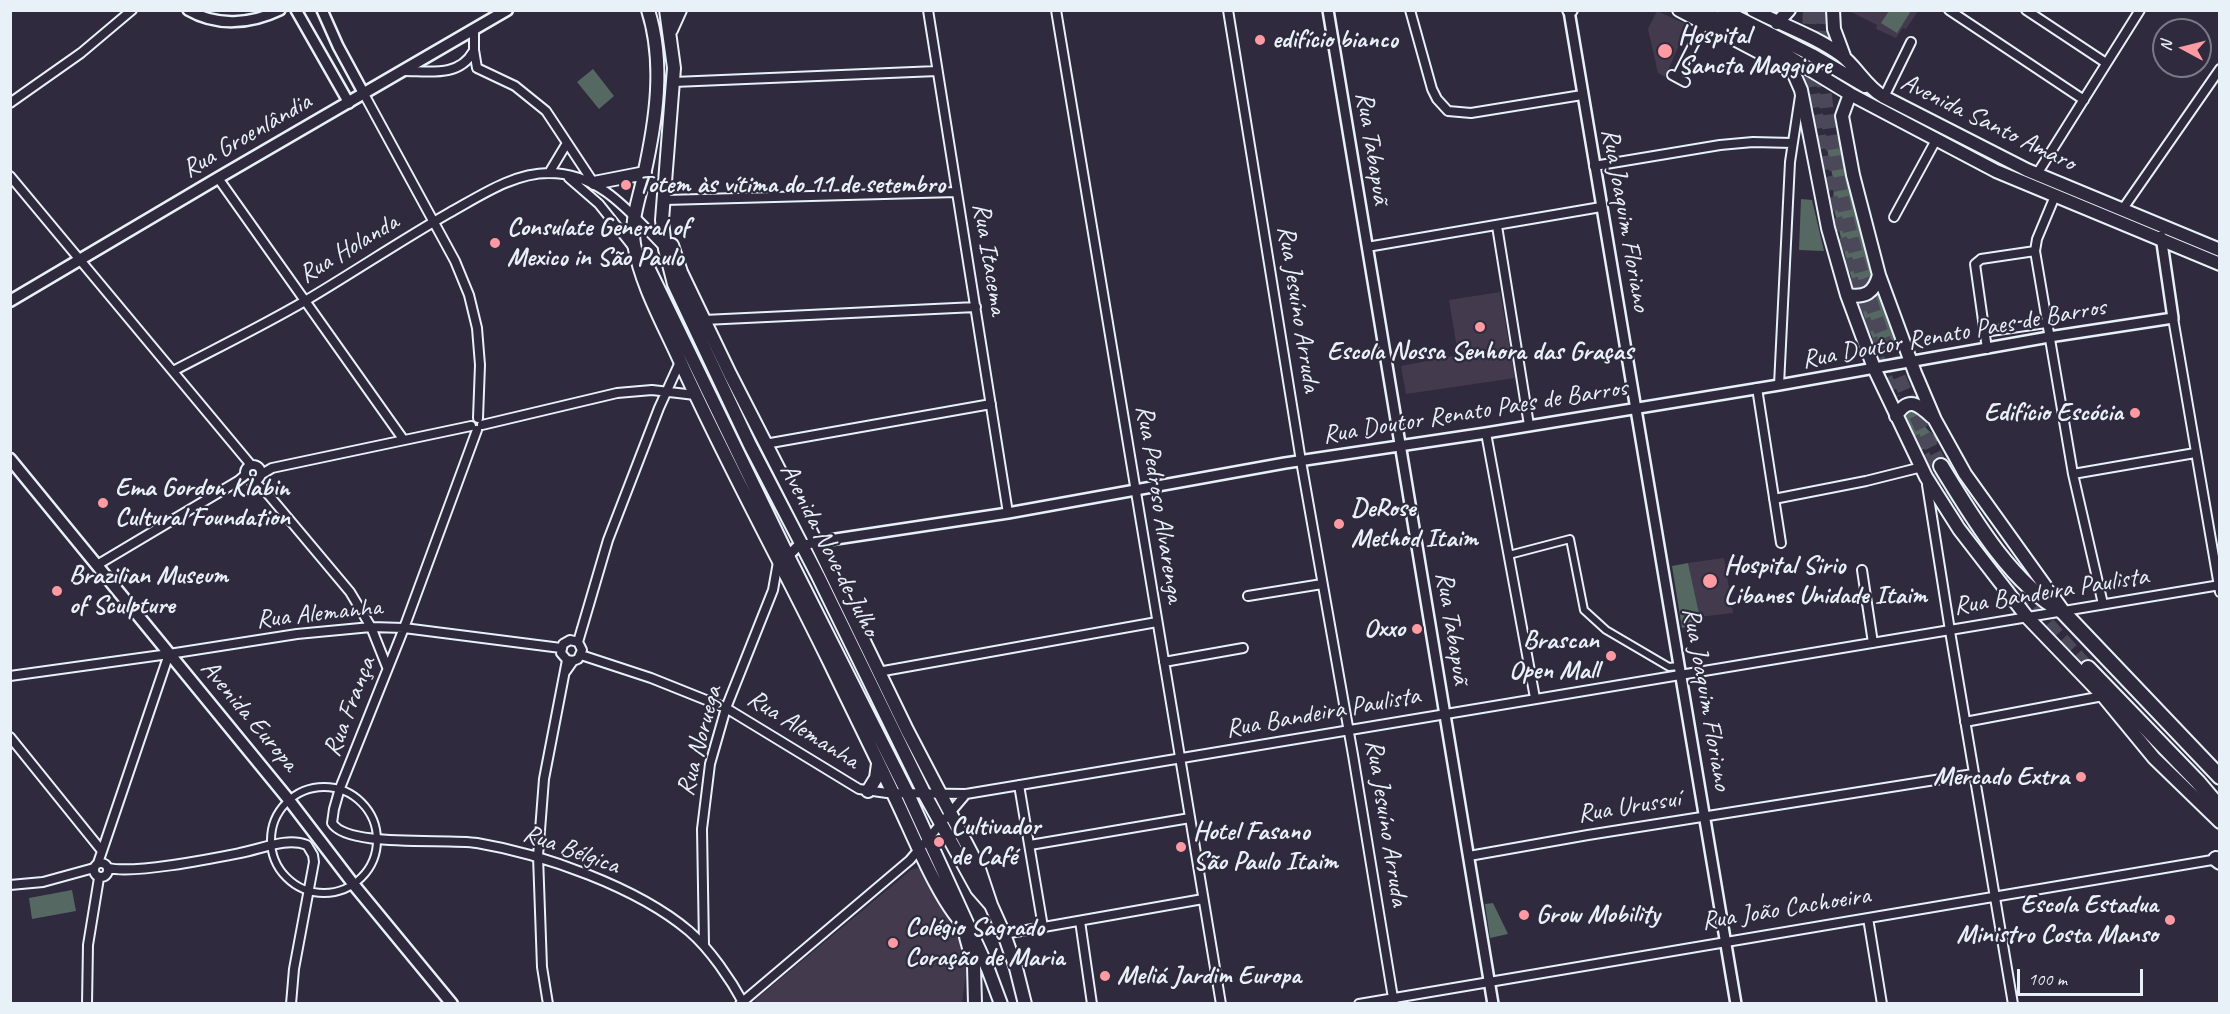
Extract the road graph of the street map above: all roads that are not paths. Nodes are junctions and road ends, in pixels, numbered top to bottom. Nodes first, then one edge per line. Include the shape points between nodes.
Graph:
1 (132, 10) edge
2 (188, 10) edge
3 (280, 10) edge
4 (296, 10) edge
5 (322, 10) edge
6 (507, 10) edge
7 (648, 10) edge
8 (666, 10) edge
9 (680, 10) edge
10 (928, 10) edge
11 (1056, 10) edge
12 (1228, 10) edge
13 (1328, 10) edge
14 (1410, 10) edge
15 (1679, 10) edge
16 (1700, 10) edge
17 (1723, 10) edge
18 (1753, 10) edge
19 (1789, 10) edge
20 (1833, 10) edge
21 (1949, 10) edge
22 (2026, 10) edge
23 (2140, 10) edge
24 (1570, 11) edge
25 (1777, 23) junction
26 (1704, 24) junction
27 (474, 30) junction
28 (670, 32) junction
29 (1911, 42) dead end
30 (474, 50) junction
31 (1844, 57) junction
32 (2106, 63) junction
33 (2220, 69) edge
34 (404, 71) junction
35 (937, 71) junction
36 (674, 82) junction
37 (1685, 82) dead end
38 (1801, 90) junction
39 (364, 94) junction
40 (1850, 94) junction
41 (1879, 94) junction
42 (1582, 95) junction
43 (2084, 100) junction
44 (10, 103) edge
45 (349, 103) junction
46 (1810, 138) junction
47 (1936, 140) junction
48 (567, 143) junction
49 (1792, 143) junction
50 (1594, 166) junction
51 (549, 173) junction
52 (645, 173) junction
53 (2037, 174) junction
54 (565, 175) junction
55 (10, 176) edge
56 (218, 178) junction
57 (594, 183) junction
58 (957, 192) junction
59 (2055, 196) junction
60 (665, 201) junction
61 (1601, 207) junction
62 (2122, 210) junction
63 (1894, 217) dead end
64 (634, 219) junction
65 (433, 223) junction
66 (2160, 225) junction
67 (1497, 226) junction
68 (2162, 240) junction
69 (1367, 247) junction
70 (665, 249) junction
71 (636, 250) junction
72 (2035, 250) junction
73 (2220, 250) edge
74 (79, 260) junction
75 (2220, 264) edge
76 (1879, 275) junction
77 (1847, 295) junction
78 (10, 301) edge
79 (304, 302) junction
80 (976, 307) junction
81 (2173, 318) junction
82 (704, 320) junction
83 (2046, 322) junction
84 (1984, 332) junction
85 (2049, 337) junction
86 (1987, 349) junction
87 (680, 362) junction
88 (1911, 362) junction
89 (1874, 368) junction
90 (173, 371) junction
91 (1779, 385) junction
92 (1757, 388) junction
93 (667, 391) junction
94 (695, 395) junction
95 (991, 404) junction
96 (1636, 407) junction
97 (1896, 416) junction
98 (1935, 420) junction
99 (477, 425) junction
100 (1529, 425) junction
101 (1486, 432) junction
102 (403, 439) junction
103 (765, 444) junction
104 (1400, 446) junction
105 (2195, 453) junction
106 (10, 459) edge
107 (1301, 461) junction
108 (1941, 466) tunnel mouth
109 (1924, 472) junction
110 (253, 474) junction
111 (2073, 474) junction
112 (1136, 489) junction
113 (1774, 499) junction
114 (1008, 513) junction
115 (816, 542) junction
116 (1781, 543) dead end
117 (802, 545) junction
118 (1509, 555) junction
119 (783, 559) junction
120 (97, 565) junction
121 (1862, 570) dead end
122 (788, 580) junction
123 (1322, 584) junction
124 (2219, 587) edge
125 (773, 591) junction
126 (1248, 596) dead end
127 (2103, 604) junction
128 (361, 609) junction
129 (2062, 611) junction
130 (2027, 617) junction
131 (1157, 622) junction
132 (372, 627) junction
133 (361, 628) junction
134 (404, 628) junction
135 (1949, 630) junction
136 (574, 641) junction
137 (1872, 643) junction
138 (561, 648) junction
139 (1243, 648) dead end
140 (168, 654) junction
141 (582, 655) junction
142 (570, 661) junction
143 (1164, 662) junction
144 (387, 667) junction
145 (2088, 668) tunnel mouth
146 (1675, 671) junction
147 (878, 672) junction
148 (10, 676) edge
149 (2103, 696) junction
150 (1535, 698) junction
151 (726, 708) junction
152 (1445, 714) junction
153 (1965, 722) junction
154 (1349, 729) junction
155 (10, 737) edge
156 (1180, 759) junction
157 (878, 764) junction
158 (1973, 774) junction
159 (2220, 777) edge
160 (1019, 785) junction
161 (340, 788) junction
162 (868, 790) junction
163 (907, 792) junction
164 (893, 793) junction
165 (924, 793) junction
166 (939, 793) junction
167 (966, 794) junction
168 (289, 800) junction
169 (2220, 808) edge
170 (950, 813) junction
171 (1705, 816) junction
172 (1190, 818) junction
173 (2220, 822) edge
174 (941, 824) junction
175 (339, 830) joint
176 (378, 839) junction
177 (928, 839) junction
178 (1030, 845) junction
179 (271, 846) junction
180 (920, 850) junction
181 (102, 851) junction
182 (538, 856) junction
183 (1469, 856) junction
184 (2218, 860) edge
185 (111, 870) junction
186 (94, 871) junction
187 (10, 885) edge
188 (354, 885) junction
189 (308, 891) junction
190 (1995, 896) junction
191 (1203, 899) junction
192 (991, 905) junction
193 (1868, 918) junction
194 (1080, 921) junction
195 (966, 927) junction
196 (1043, 927) junction
197 (1004, 934) junction
198 (1726, 940) junction
199 (704, 945) junction
200 (1490, 981) junction
201 (1394, 1001) edge
202 (742, 1003) edge
203 (87, 1004) edge
204 (291, 1004) edge
205 (452, 1004) edge
206 (548, 1004) edge
207 (975, 1004) edge
208 (1001, 1004) edge
209 (1025, 1004) edge
210 (1092, 1004) edge
211 (1221, 1004) edge
212 (1359, 1004) edge
213 (1493, 1004) edge
214 (1736, 1004) edge
215 (1882, 1004) edge
216 (2013, 1004) edge

1 - 44 street via 81,53
2 - 3 street via 215,20 236,22
4 - 45 street
5 - 39 street
6 - 27 main road, Rua Groenlândia
7 - 52 main road, Avenida Nove de Julho via 658,55
8 - 28 main road, Avenida Nove de Julho
9 - 28 main road
10 - 35 street, Rua Itacema
11 - 112 street, Rua Pedroso Alvarenga
12 - 107 street, Rua Jesuíno Arruda
13 - 69 street, Rua Tabapuã
14 - 42 street via 1437,99 1448,111 1471,113
15 - 26 main road
16 - 40 main road, Avenida Santo Amaro
17 - 41 main road
18 - 25 main road, Avenida Santo Amaro
19 - 25 main road
20 - 31 main road via 1835,35
21 - 43 street
22 - 32 street
23 - 32 street
24 - 42 street, Rua Joaquim Floriano
25 - 31 main road, Avenida Santo Amaro
26 - 37 street via 1674,76
26 - 38 main road via 1789,68
27 - 30 street
27 - 34 main road, Rua Groenlândia
28 - 36 main road, Avenida Nove de Julho
29 - 41 street
30 - 34 street via 459,67
30 - 48 street via 477,68 532,98
31 - 41 main road, Avenida Santo Amaro
32 - 43 street
33 - 62 street
34 - 39 main road, Rua Groenlândia
35 - 36 street
35 - 58 street, Rua Itacema
36 - 60 main road, Avenida Nove de Julho
38 - 46 main road
38 - 49 street
39 - 45 main road, Rua Groenlândia
39 - 65 street, Rua França
40 - 47 main road, Avenida Santo Amaro
40 - 76 main road via 1843,108 1843,126
41 - 53 main road, Avenida Santo Amaro
42 - 50 street, Rua Joaquim Floriano
43 - 53 street
45 - 56 main road, Rua Groenlândia
46 - 49 street via 1804,135
46 - 77 main road via 1828,228
47 - 59 main road, Avenida Santo Amaro
47 - 63 street
48 - 51 street
48 - 57 street
49 - 50 street via 1720,145
49 - 91 street
50 - 61 street, Rua Joaquim Floriano
51 - 54 street, Rua Holanda
51 - 65 street, Rua Holanda via 497,186
52 - 57 main road
52 - 64 main road, Avenida Nove de Julho
53 - 62 main road, Avenida Santo Amaro
54 - 57 street, Rua Holanda
54 - 71 street via 594,199
55 - 74 street
56 - 74 main road, Rua Groenlândia
56 - 79 street
57 - 64 street
58 - 60 street
58 - 80 street, Rua Itacema
59 - 68 main road, Avenida Santo Amaro
59 - 72 street
60 - 70 main road, Avenida Nove de Julho
60 - 82 main road, Avenida Nove de Julho via 675,256
61 - 67 street
61 - 96 street, Rua Joaquim Floriano
62 - 66 main road, Avenida Santo Amaro
64 - 70 street
64 - 71 main road, Avenida Nove de Julho
65 - 79 street, Rua Holanda
65 - 99 street, Rua França via 455,261 477,328
66 - 68 street
66 - 73 main road, Avenida Santo Amaro
67 - 69 street
67 - 100 street
68 - 75 main road, Avenida Santo Amaro
68 - 81 street
69 - 104 street, Rua Tabapuã
70 - 117 main road, Avenida Nove de Julho via 683,305
71 - 87 main road, Avenida Nove de Julho via 645,283
71 - 119 main road, Avenida Nove de Julho via 652,273
72 - 83 street
72 - 84 street via 1977,261 1974,268
74 - 78 main road, Rua Groenlândia
74 - 90 street
76 - 77 main road via 1868,294
76 - 88 main road
77 - 89 main road
79 - 90 street, Rua Holanda
79 - 102 street
80 - 82 street
80 - 95 street, Rua Itacema
81 - 85 street, Rua Doutor Renato Paes de Barros
81 - 105 street
82 - 103 main road, Avenida Nove de Julho
83 - 84 street, Rua Doutor Renato Paes de Barros
83 - 85 street
84 - 86 street
85 - 86 street, Rua Doutor Renato Paes de Barros
85 - 111 street
86 - 88 street, Rua Doutor Renato Paes de Barros
87 - 93 street
87 - 94 main road, Avenida Nove de Julho
88 - 89 street, Rua Doutor Renato Paes de Barros
88 - 98 main road
89 - 91 street, Rua Doutor Renato Paes de Barros
89 - 97 main road
90 - 110 street
91 - 92 street, Rua Doutor Renato Paes de Barros
92 - 96 street, Rua Doutor Renato Paes de Barros
92 - 113 street
93 - 94 street
93 - 99 street via 617,393
93 - 136 street via 608,540
94 - 119 main road, Avenida Nove de Julho
95 - 103 street
95 - 114 street, Rua Itacema
96 - 100 street, Rua Doutor Renato Paes de Barros
96 - 146 street, Rua Joaquim Floriano
97 - 98 main road via 1912,404
97 - 109 main road
98 - 129 main road via 1965,474
99 - 102 street
99 - 134 street, Rua França
100 - 101 street, Rua Doutor Renato Paes de Barros
101 - 104 street, Rua Doutor Renato Paes de Barros
101 - 118 street
102 - 110 street
103 - 115 main road, Avenida Nove de Julho
104 - 107 street, Rua Doutor Renato Paes de Barros
104 - 152 street, Rua Tabapuã
105 - 111 street
105 - 124 street
106 - 120 main road, Avenida Europa
107 - 112 street, Rua Doutor Renato Paes de Barros
107 - 123 street, Rua Jesuíno Arruda
108 - 129 highway via 1990,542 2023,581 2044,601
109 - 113 street
109 - 130 main road via 1959,529
109 - 135 street
110 - 120 street
110 - 128 street
111 - 127 street
112 - 114 street, Rua Doutor Renato Paes de Barros
112 - 131 street, Rua Pedroso Alvarenga
113 - 116 street
114 - 115 street, Rua Doutor Renato Paes de Barros
115 - 117 street, Rua Doutor Renato Paes de Barros
115 - 147 main road, Avenida Nove de Julho
117 - 119 street, Rua Doutor Renato Paes de Barros
117 - 165 main road, Avenida Nove de Julho
118 - 146 street via 1570,539 1584,610 1606,630
118 - 150 street
119 - 122 main road, Avenida Nove de Julho
119 - 125 street, Rua Noruega
119 - 163 main road, Avenida Nove de Julho
120 - 140 main road, Avenida Europa
121 - 137 street
122 - 125 street
122 - 157 main road, Avenida Nove de Julho
123 - 126 street
123 - 154 street, Rua Jesuíno Arruda
124 - 127 street, Rua Bandeira Paulista
125 - 151 street, Rua Noruega
127 - 129 street, Rua Bandeira Paulista
128 - 132 street
128 - 133 street
129 - 130 street, Rua Bandeira Paulista
129 - 159 highway
130 - 135 street, Rua Bandeira Paulista
130 - 149 main road
131 - 143 street, Rua Pedroso Alvarenga
131 - 147 street
132 - 133 street, Rua Alemanha
132 - 134 street, Rua Alemanha
132 - 144 street
133 - 140 street, Rua Alemanha
134 - 138 street, Rua Alemanha
134 - 144 street, Rua França
135 - 137 street, Rua Bandeira Paulista
135 - 153 street
136 - 138 street
136 - 141 street
137 - 146 street, Rua Bandeira Paulista
138 - 142 street
139 - 143 street
140 - 148 street, Rua Alemanha
140 - 168 main road, Avenida Europa
140 - 181 street
141 - 142 street
141 - 151 street, Rua Alemanha
142 - 182 street via 558,700 544,779
143 - 156 street, Rua Pedroso Alvarenga
144 - 161 street, Rua França
145 - 169 highway
146 - 150 street, Rua Bandeira Paulista
146 - 171 street, Rua Joaquim Floriano
147 - 166 main road, Avenida Nove de Julho
149 - 153 street
149 - 173 main road via 2154,758
150 - 152 street, Rua Bandeira Paulista
151 - 162 street, Rua Alemanha via 849,784
151 - 199 street, Rua Noruega via 704,798
152 - 154 street, Rua Bandeira Paulista
152 - 183 street, Rua Tabapuã
153 - 158 street
154 - 156 street, Rua Bandeira Paulista
154 - 201 street, Rua Jesuíno Arruda
155 - 181 street
156 - 160 street, Rua Bandeira Paulista
156 - 172 street, Rua Pedroso Alvarenga
157 - 162 main road via 876,778
157 - 164 main road, Avenida Nove de Julho
158 - 171 street, Rua Urussuí
158 - 190 street
160 - 167 street, Rua Bandeira Paulista
160 - 178 street
161 - 168 street via 306,789
161 - 175 street, Rua França via 332,817
161 - 176 street via 356,797 374,821
162 - 164 street, Rua Alemanha
163 - 164 street, Rua Alemanha
163 - 165 street, Rua Alemanha
163 - 177 main road, Avenida Nove de Julho
164 - 180 main road, Avenida Nove de Julho
165 - 166 street, Rua Alemanha
165 - 174 main road, Avenida Nove de Julho
166 - 167 street, Rua Bandeira Paulista
166 - 170 main road, Avenida Nove de Julho
167 - 170 street
168 - 179 street via 278,813
168 - 188 main road, Avenida Europa
170 - 174 street
170 - 192 main road, Avenida Nove de Julho via 978,866
171 - 183 street, Rua Urussuí
171 - 198 street, Rua Joaquim Floriano
172 - 178 street
172 - 191 street, Rua Pedroso Alvarenga
174 - 177 street
174 - 192 main road, Avenida Nove de Julho via 977,889
175 - 176 street, Rua Bélgica via 358,838
176 - 182 street, Rua Bélgica via 453,840
176 - 188 street via 377,855 368,872
177 - 180 street
177 - 195 main road, Avenida Nove de Julho
178 - 196 street
179 - 185 street
179 - 189 street via 283,875
179 - 189 street via 290,841 307,845 314,862
180 - 195 main road, Avenida Nove de Julho via 947,903
180 - 202 street
181 - 186 street
182 - 199 street, Rua Bélgica via 649,905
182 - 206 street via 542,967
183 - 200 street, Rua Tabapuã
184 - 190 street, Rua João Cachoeira
185 - 186 street via 104,864
185 - 186 street via 105,877
186 - 187 street
186 - 203 street
188 - 189 street via 340,892
188 - 205 main road, Avenida Europa
189 - 204 street
190 - 193 street, Rua João Cachoeira
190 - 216 street
191 - 194 street
191 - 211 street, Rua Pedroso Alvarenga
192 - 197 main road, Avenida Nove de Julho
193 - 198 street, Rua João Cachoeira
193 - 215 street
194 - 196 street
194 - 210 street
195 - 207 main road via 975,966
195 - 208 main road, Avenida Nove de Julho
196 - 197 street
197 - 209 main road, Avenida Nove de Julho
198 - 200 street, Rua João Cachoeira
198 - 214 street, Rua Joaquim Floriano
199 - 202 street, Rua Bélgica
200 - 201 street, Rua João Cachoeira
200 - 213 street, Rua Tabapuã
201 - 212 street, Rua João Cachoeira

